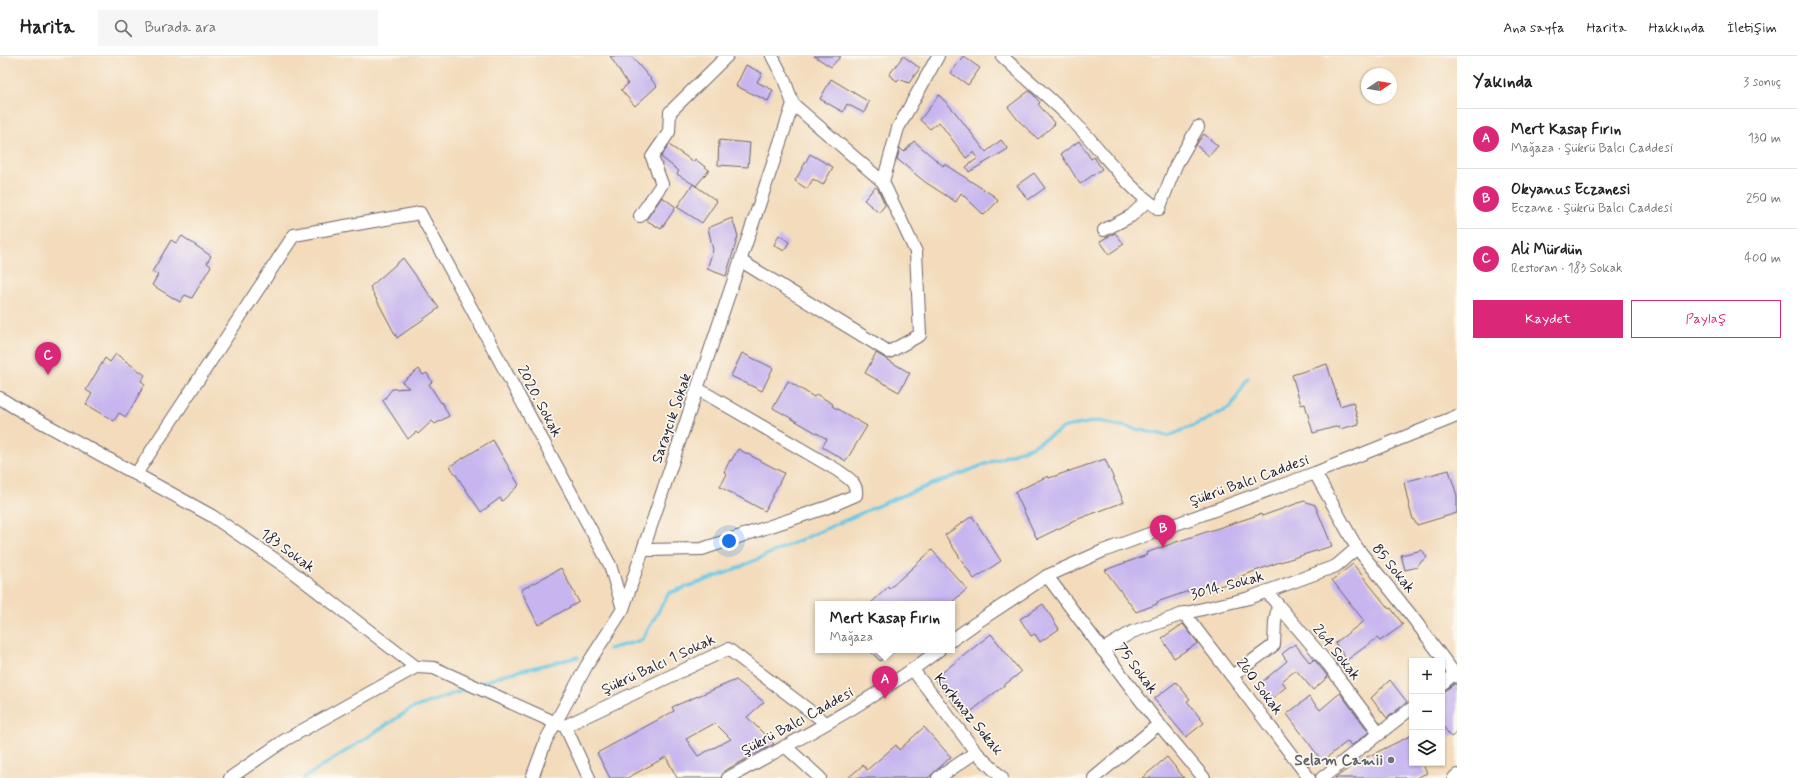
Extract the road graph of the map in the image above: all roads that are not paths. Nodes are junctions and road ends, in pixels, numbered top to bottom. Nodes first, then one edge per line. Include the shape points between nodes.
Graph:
1 (727, 56) edge
2 (772, 56) edge
3 (938, 56) edge
4 (1002, 56) edge
5 (794, 104) junction
6 (1198, 126) dead end
7 (883, 182) junction
8 (1147, 201) junction
9 (640, 216) dead end
10 (1104, 230) dead end
11 (741, 261) junction
12 (698, 389) junction
13 (0, 398) edge
14 (1457, 416) edge
15 (1315, 473) junction
16 (136, 474) junction
17 (1358, 548) junction
18 (643, 550) junction
19 (1047, 576) junction
20 (1267, 592) junction
21 (1278, 605) junction
22 (623, 608) junction
23 (1184, 613) junction
24 (955, 638) edge
25 (1102, 650) junction
26 (935, 653) edge
27 (416, 667) junction
28 (913, 670) junction
29 (1456, 675) edge
30 (1232, 676) junction
31 (1445, 682) edge
32 (1409, 710) edge
33 (826, 723) junction
34 (560, 724) junction
35 (1159, 724) junction
36 (1380, 734) junction
37 (785, 746) junction
38 (976, 752) junction
39 (1457, 775) edge
40 (230, 778) edge
41 (532, 778) edge
42 (589, 778) edge
43 (728, 778) edge
44 (820, 778) edge
45 (938, 778) edge
46 (1002, 778) edge
47 (1094, 778) edge
48 (1204, 778) edge
49 (1309, 778) edge
50 (1322, 778) edge
51 (1454, 778) edge

1 - 9 street via 670,112 669,132 652,157 662,184
2 - 5 street
3 - 7 street via 898,128
4 - 8 street via 1076,124 1126,182
5 - 7 street
5 - 11 street, Saraycık Sokak
6 - 8 street via 1176,164 1159,209
7 - 11 street via 916,252 920,335 889,352
8 - 10 street via 1131,216
11 - 12 street, Saraycık Sokak
12 - 18 street, Saraycık Sokak
12 - 18 street via 837,470 853,481 856,495 760,531 702,549
13 - 16 street, 183 Sokak
14 - 15 street, Şükrü Balcı Caddesi
15 - 17 street, 85 Sokak
15 - 19 street, Şükrü Balcı Caddesi via 1103,550
16 - 22 street, 2020. Sokak via 294,235 420,213 610,564
16 - 27 street, 183 Sokak via 212,516 274,558
17 - 20 street, 3014. Sokak via 1336,566
17 - 29 street, 85 Sokak
18 - 22 street, Saraycık Sokak
19 - 24 street, Şükrü Balcı Caddesi
19 - 25 street, 75 Sokak
20 - 21 street, 264 Sokak
20 - 23 street, 3014. Sokak
21 - 30 street via 1274,646
21 - 36 street, 264 Sokak via 1328,664
22 - 34 street, Saraycık Sokak via 587,665
23 - 25 street, 3014. Sokak via 1132,632
23 - 30 street, 260 Sokak
25 - 35 street, 75 Sokak
26 - 28 street, Şükrü Balcı Caddesi
27 - 34 street via 434,668
27 - 40 street via 285,740
28 - 33 street, Şükrü Balcı Caddesi
28 - 38 street, Korkmaz Sokak
29 - 31 street
30 - 49 street, 260 Sokak
32 - 36 street
33 - 34 street, Şükrü Balcı 1 Sokak via 728,649
33 - 37 street, Şükrü Balcı Caddesi
34 - 41 street, Saraycık Sokak via 546,740
34 - 42 street
35 - 47 street
35 - 48 street, 75 Sokak
36 - 50 street
37 - 43 street, Şükrü Balcı Caddesi
37 - 44 street
38 - 45 street
38 - 46 street, Korkmaz Sokak
39 - 51 street

